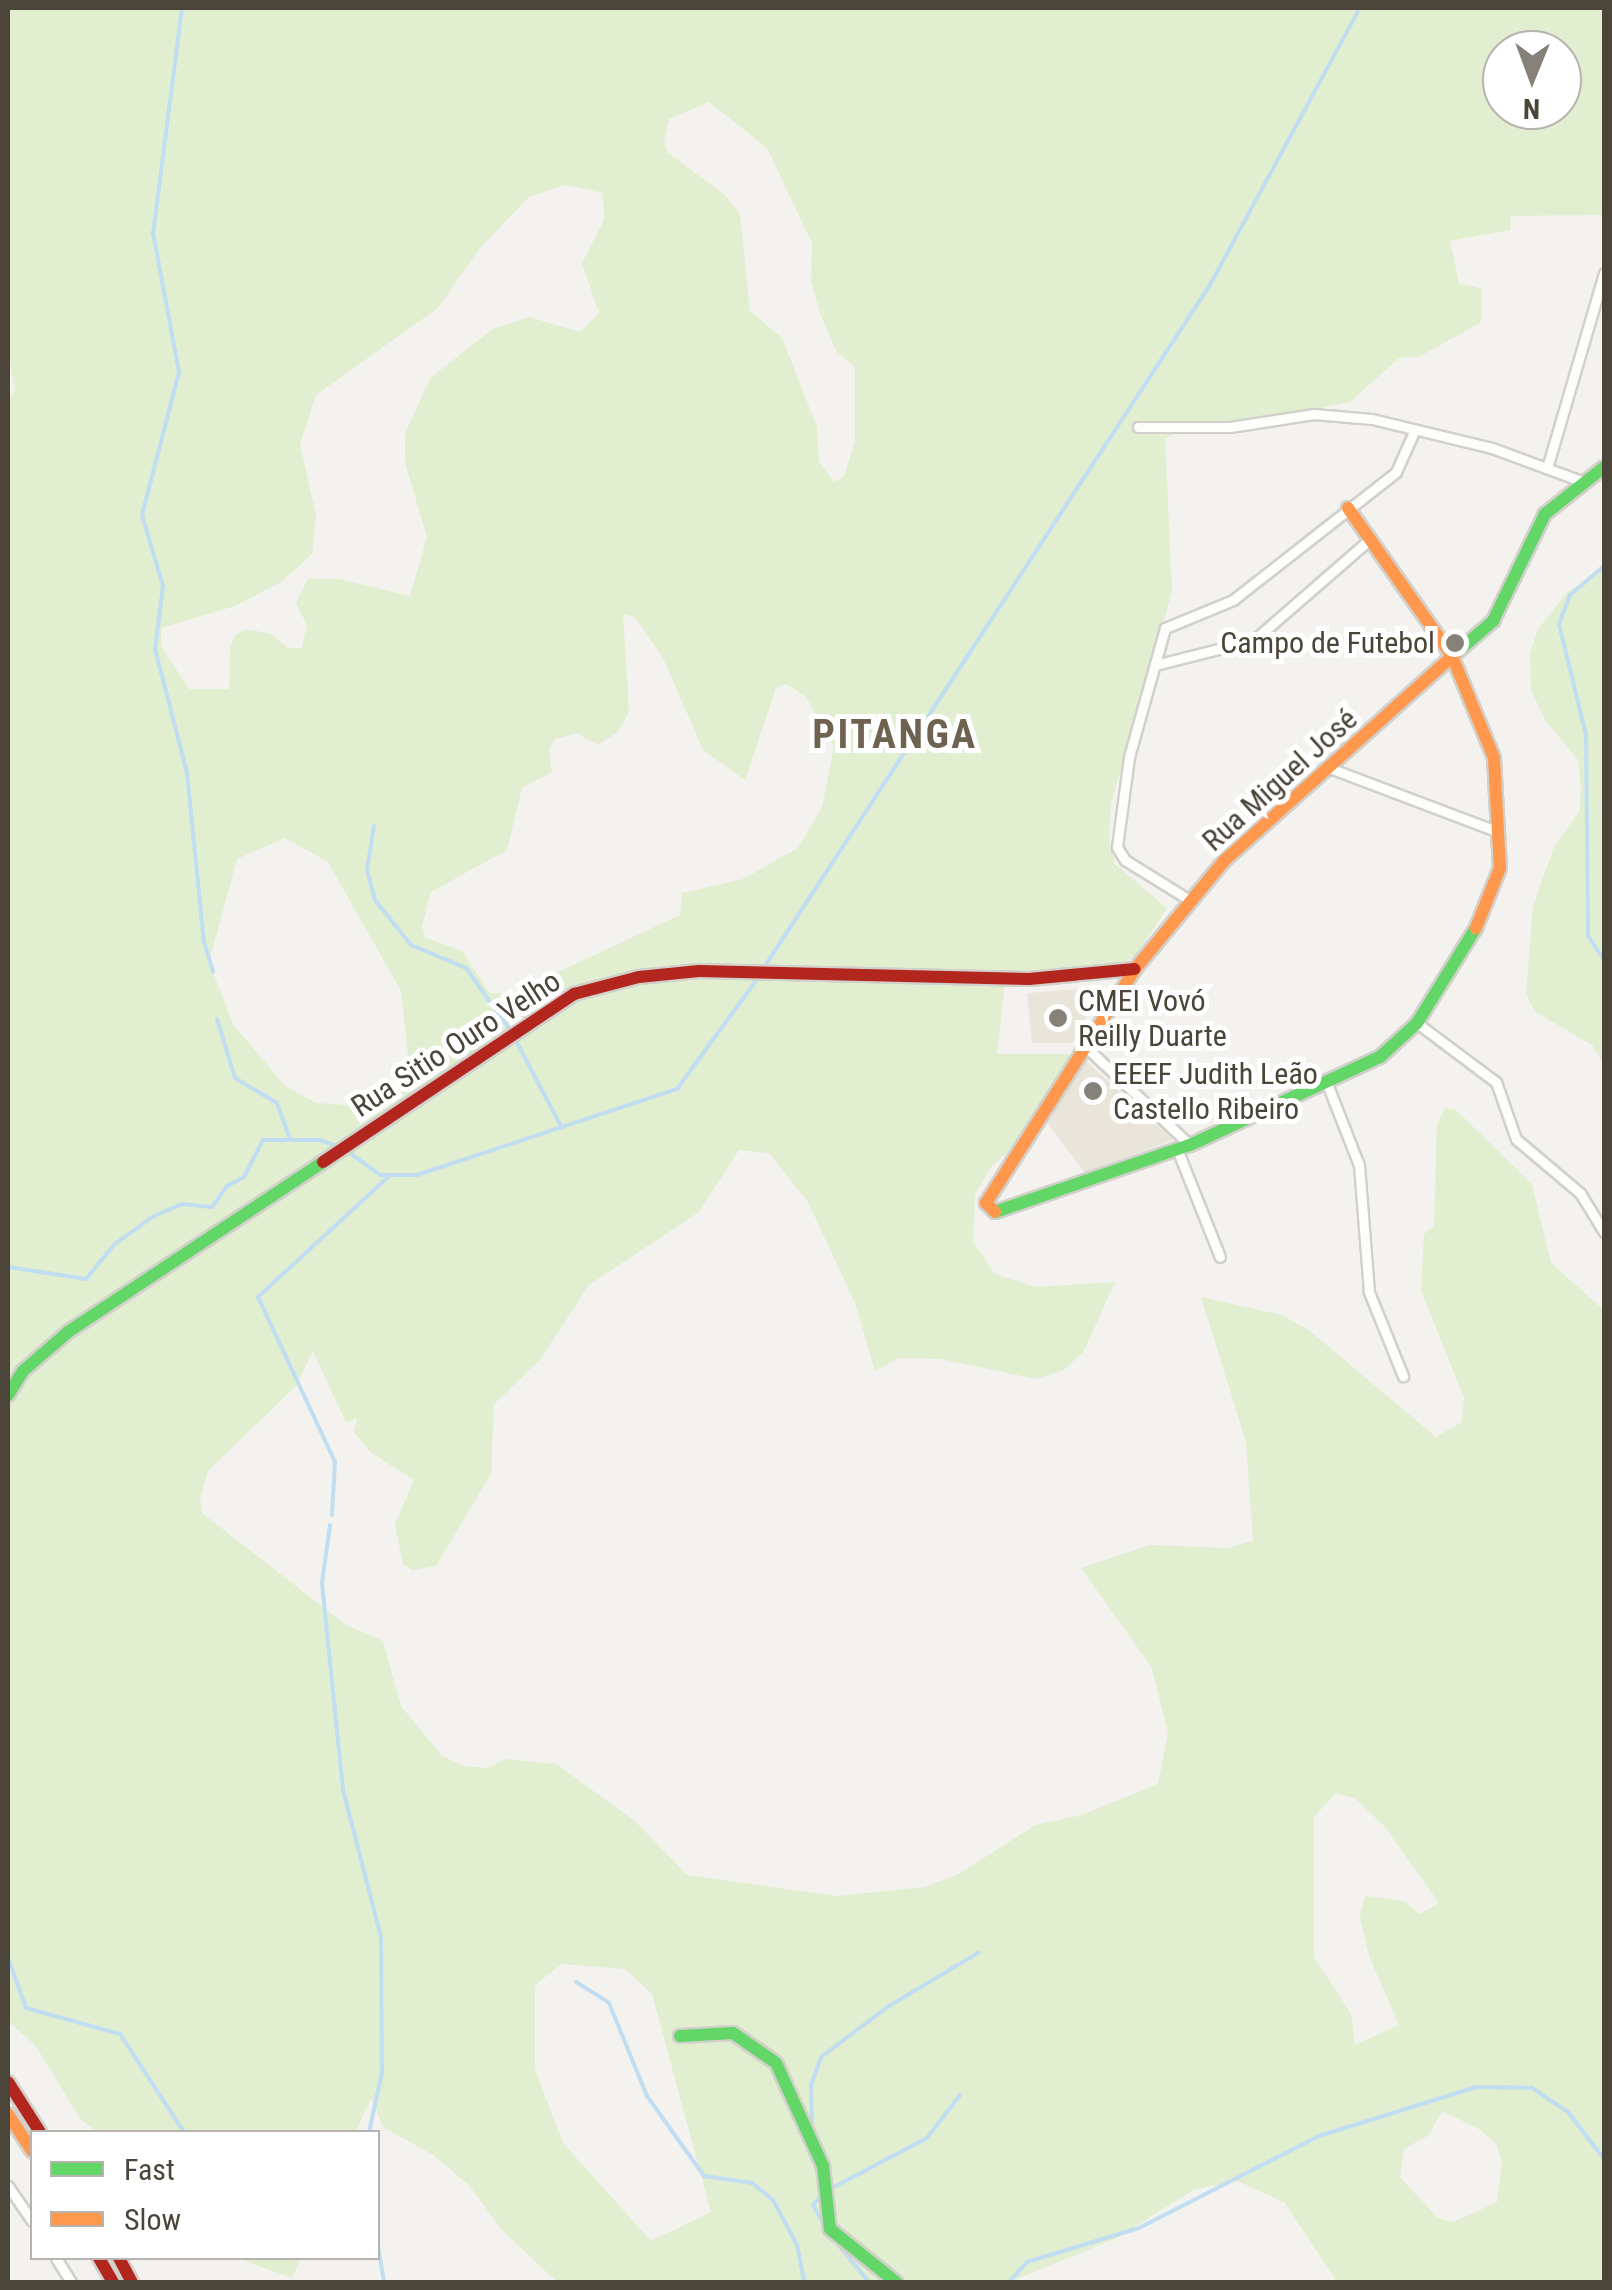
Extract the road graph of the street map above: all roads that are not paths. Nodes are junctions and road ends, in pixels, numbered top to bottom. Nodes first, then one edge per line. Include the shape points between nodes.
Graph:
1 (1604, 273) edge
2 (1138, 428) dead end
3 (1413, 434) junction
4 (1604, 467) edge
5 (1547, 468) junction
6 (1584, 482) junction
7 (1348, 508) junction
8 (1370, 540) junction
9 (1452, 656) junction
10 (1155, 665) junction
11 (1332, 769) junction
12 (1501, 832) junction
13 (1191, 901) junction
14 (1135, 970) junction
15 (1417, 1022) junction
16 (1086, 1046) junction
17 (1326, 1081) junction
18 (1184, 1147) junction
19 (1604, 1232) edge
20 (1220, 1257) dead end
21 (1403, 1376) dead end
22 (8, 1394) edge
23 (680, 2036) dead end
24 (8, 2082) edge
25 (8, 2114) edge
26 (39, 2130) edge
27 (30, 2147) edge
28 (8, 2186) edge
29 (8, 2202) edge
30 (20, 2202) junction
31 (30, 2217) edge
32 (57, 2260) edge
33 (100, 2260) edge
34 (120, 2260) edge
35 (71, 2282) edge
36 (113, 2282) edge
37 (132, 2282) edge
38 (896, 2282) edge

1 - 5 street
2 - 3 street via 1230,428 1314,414 1372,419
3 - 5 street via 1492,448
3 - 7 street via 1396,472
4 - 6 street, Rua Miguel José
5 - 6 street
6 - 9 street, Rua Miguel José via 1545,514 1493,620
7 - 8 street
7 - 10 street via 1233,600 1165,628
8 - 9 street
8 - 10 street via 1254,640
9 - 11 street, Rua Miguel José
9 - 12 street via 1494,758
10 - 13 street via 1129,756 1117,847 1125,860
11 - 12 street
11 - 13 street, Rua Miguel José via 1303,786
12 - 15 street via 1500,868 1472,940 1440,976
13 - 14 street, Rua Miguel José
14 - 16 street, Rua Miguel José
14 - 22 street, Rua Sitio Ouro Velho via 1029,978 699,971 574,994 68,1332 23,1371
15 - 17 street via 1380,1057
15 - 19 street via 1496,1082 1516,1138 1580,1193
16 - 18 street
16 - 18 street, Rua Miguel José via 987,1210
17 - 18 street
17 - 21 street via 1359,1166 1369,1292
18 - 20 street
23 - 38 street via 733,2032 776,2064 823,2166 830,2228
24 - 26 street
25 - 27 street
28 - 30 street
29 - 30 street
30 - 31 street
32 - 35 street
33 - 36 street
34 - 37 street

